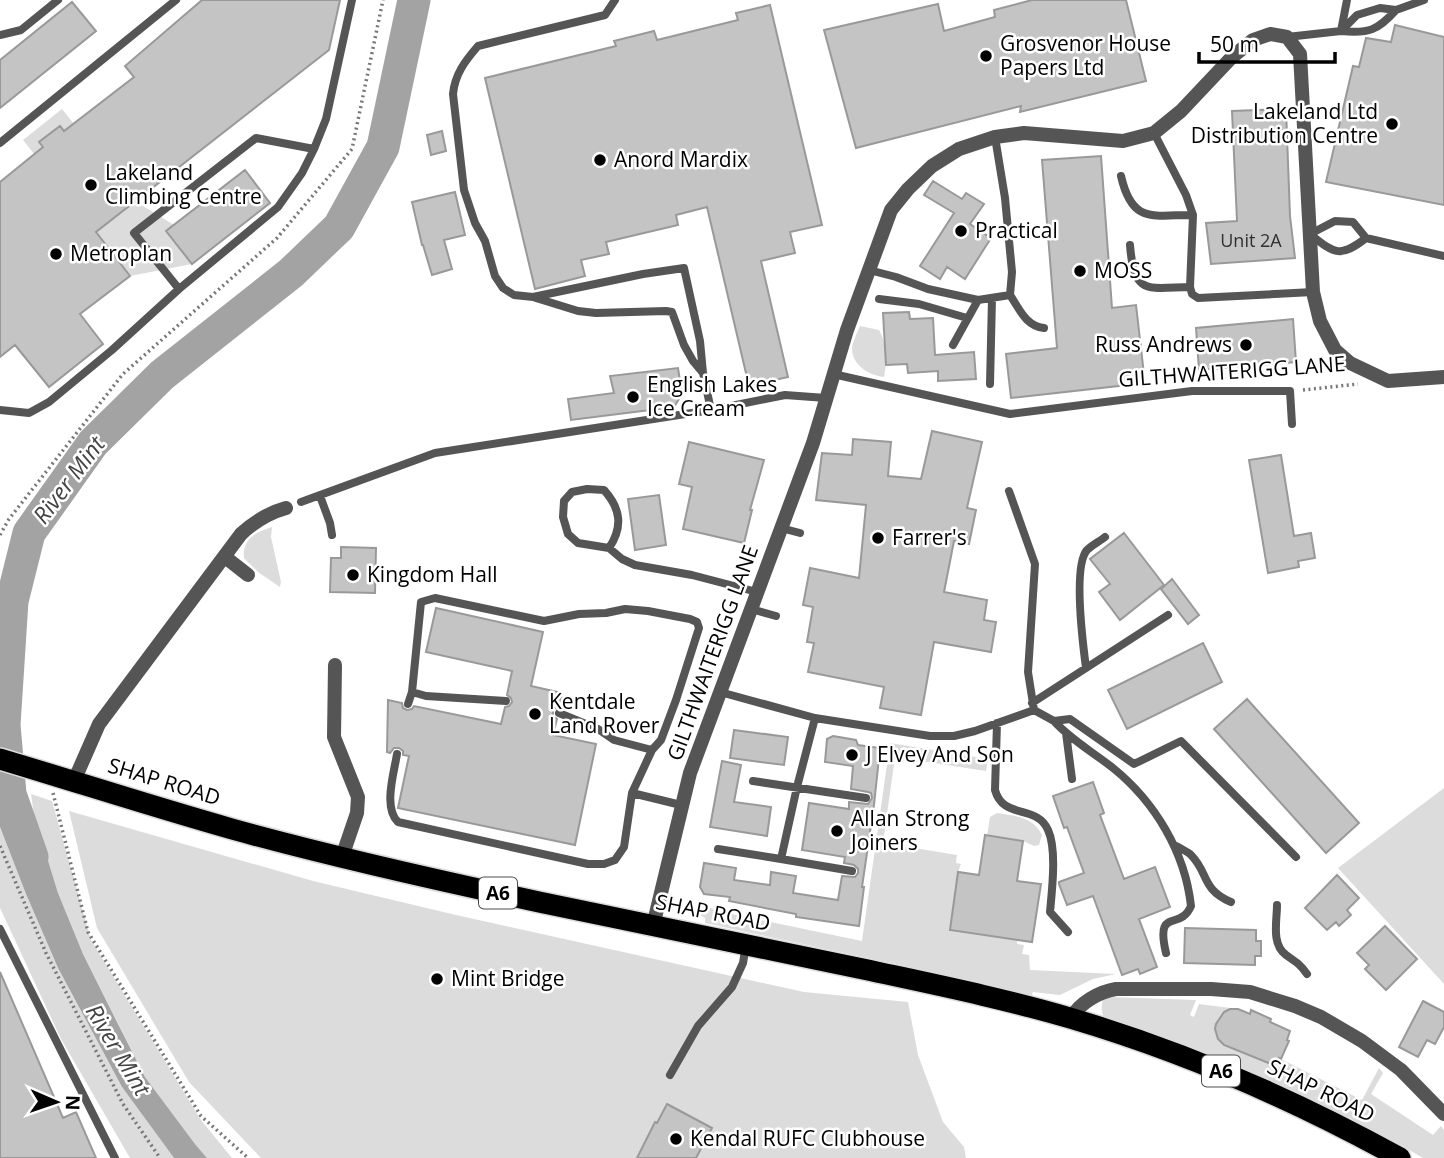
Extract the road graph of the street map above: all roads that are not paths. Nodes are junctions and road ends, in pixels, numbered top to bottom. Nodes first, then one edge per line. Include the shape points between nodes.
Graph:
1 (58, 0) edge
2 (176, 0) edge
3 (352, 0) edge
4 (615, 0) edge
5 (1346, 0) edge
6 (1424, 0) edge
7 (1396, 10) junction
8 (1341, 31) junction
9 (0, 34) edge
10 (1287, 37) junction
11 (1154, 133) junction
12 (995, 137) junction
13 (0, 143) edge
14 (314, 149) junction
15 (1121, 176) dead end
16 (1193, 215) junction
17 (1310, 234) junction
18 (1366, 238) junction
19 (1130, 245) dead end
20 (1444, 256) edge
21 (869, 270) junction
22 (1190, 287) junction
23 (179, 289) junction
24 (1313, 292) junction
25 (1010, 295) junction
26 (533, 297) junction
27 (992, 298) junction
28 (879, 299) dead end
29 (978, 300) junction
30 (967, 318) junction
31 (1045, 328) dead end
32 (953, 345) dead end
33 (703, 373) junction
34 (833, 374) junction
35 (1444, 377) edge
36 (990, 384) dead end
37 (826, 398) junction
38 (0, 410) edge
39 (711, 410) junction
40 (1292, 424) dead end
41 (1009, 491) dead end
42 (320, 496) junction
43 (301, 502) dead end
44 (286, 508) dead end
45 (781, 528) junction
46 (800, 533) dead end
47 (332, 536) dead end
48 (1105, 537) dead end
49 (608, 548) junction
50 (225, 557) junction
51 (248, 575) dead end
52 (757, 592) junction
53 (751, 608) junction
54 (1168, 615) dead end
55 (776, 616) dead end
56 (335, 665) dead end
57 (1086, 667) junction
58 (412, 692) junction
59 (720, 692) junction
60 (506, 701) dead end
61 (408, 704) dead end
62 (1033, 706) junction
63 (558, 713) dead end
64 (815, 718) junction
65 (1054, 721) junction
66 (997, 723) junction
67 (1066, 733) junction
68 (652, 750) junction
69 (397, 754) dead end
70 (0, 759) edge
71 (1072, 779) dead end
72 (74, 780) junction
73 (753, 781) dead end
74 (797, 788) junction
75 (632, 793) junction
76 (866, 797) dead end
77 (681, 805) junction
78 (1176, 846) junction
79 (718, 849) dead end
80 (342, 857) junction
81 (1296, 857) dead end
82 (782, 859) junction
83 (852, 871) dead end
84 (1231, 902) dead end
85 (1277, 905) dead end
86 (653, 926) junction
87 (0, 929) edge
88 (1068, 932) dead end
89 (746, 945) junction
90 (1166, 953) dead end
91 (1307, 974) dead end
92 (1071, 1018) junction
93 (670, 1075) dead end
94 (1444, 1114) edge
95 (115, 1158) edge
96 (1400, 1158) edge

1 - 9 lane via 21,30
2 - 13 lane
3 - 14 lane via 326,119
4 - 26 lane via 605,15 478,46 454,79 464,190 475,223 498,282 514,295
5 - 8 lane
6 - 7 lane
7 - 8 lane via 1380,8 1357,15
7 - 8 lane via 1382,25 1358,33
8 - 10 lane
10 - 11 street, GILTHWAITERIGG LANE via 1270,34 1253,40
10 - 17 street, GILTHWAITERIGG LANE via 1300,54
11 - 12 street, GILTHWAITERIGG LANE via 1123,141 1024,132
11 - 16 lane
12 - 21 street, GILTHWAITERIGG LANE via 959,149 908,189 888,215
12 - 25 lane via 1012,272
14 - 23 lane via 278,207
14 - 23 lane via 256,138 134,233
15 - 16 lane via 1133,206 1147,215
16 - 22 lane
17 - 18 lane via 1331,250 1351,250
17 - 18 lane via 1335,221 1353,222
17 - 24 street, GILTHWAITERIGG LANE
18 - 20 lane
19 - 22 lane via 1131,263 1140,284
21 - 29 lane
21 - 34 street, GILTHWAITERIGG LANE
22 - 24 lane via 1198,298
23 - 38 lane via 49,402 29,413
24 - 35 street, GILTHWAITERIGG LANE via 1320,321 1335,350 1350,363 1388,381
25 - 27 lane
25 - 31 lane via 1025,319
26 - 33 lane via 596,313 672,312 684,345
26 - 33 lane via 684,268
27 - 29 lane
27 - 36 lane
28 - 30 lane via 919,304
29 - 30 lane
30 - 32 lane
33 - 39 lane
34 - 37 street, GILTHWAITERIGG LANE
34 - 40 lane, GILTHWAITERIGG LANE via 1010,414 1192,391 1290,391
37 - 39 lane via 785,395
37 - 45 street, GILTHWAITERIGG LANE
39 - 42 lane via 435,453
41 - 62 lane via 1035,564 1028,672
42 - 43 lane
42 - 47 lane
44 - 50 street via 255,521
45 - 46 lane
45 - 52 street, GILTHWAITERIGG LANE
48 - 57 lane via 1087,551 1080,574
49 - 49 lane via 620,523 613,500 604,490 572,492 564,501 568,534 578,543
49 - 52 lane via 635,565
50 - 51 street
50 - 72 street via 99,724
52 - 53 street, GILTHWAITERIGG LANE
53 - 55 lane
53 - 59 street, GILTHWAITERIGG LANE
54 - 57 lane
56 - 80 street via 334,737 358,797
57 - 62 lane
58 - 60 lane
58 - 61 lane
58 - 68 lane via 421,603 435,598 544,621 625,609 690,619 699,628 665,730
59 - 64 lane
59 - 77 street, GILTHWAITERIGG LANE
62 - 65 lane
62 - 66 lane
63 - 68 lane via 614,740
64 - 66 lane via 930,736 954,736
64 - 74 lane
65 - 67 lane
65 - 81 lane via 1070,719 1134,764 1181,741
66 - 88 lane via 997,798 1042,820 1049,831 1054,861 1050,912
67 - 71 lane
67 - 78 lane via 1132,785
68 - 75 lane
69 - 75 lane via 390,806 398,822 588,864 615,860 624,847
70 - 72 highway, SHAP ROAD / A6
72 - 80 highway, SHAP ROAD / A6
73 - 74 lane
74 - 76 lane
74 - 82 lane
75 - 77 lane
77 - 86 street, GILTHWAITERIGG LANE
78 - 84 lane via 1198,863 1218,896
78 - 90 lane via 1191,906 1163,928
79 - 82 lane
80 - 86 highway, SHAP ROAD / A6
82 - 83 lane
85 - 91 lane via 1279,948
86 - 89 highway, SHAP ROAD / A6
87 - 95 lane
89 - 92 highway, SHAP ROAD / A6
89 - 93 lane via 732,988 698,1026
92 - 94 street via 1105,990 1250,992 1321,1017 1362,1041 1401,1070
92 - 96 highway, SHAP ROAD / A6 via 1227,1073

